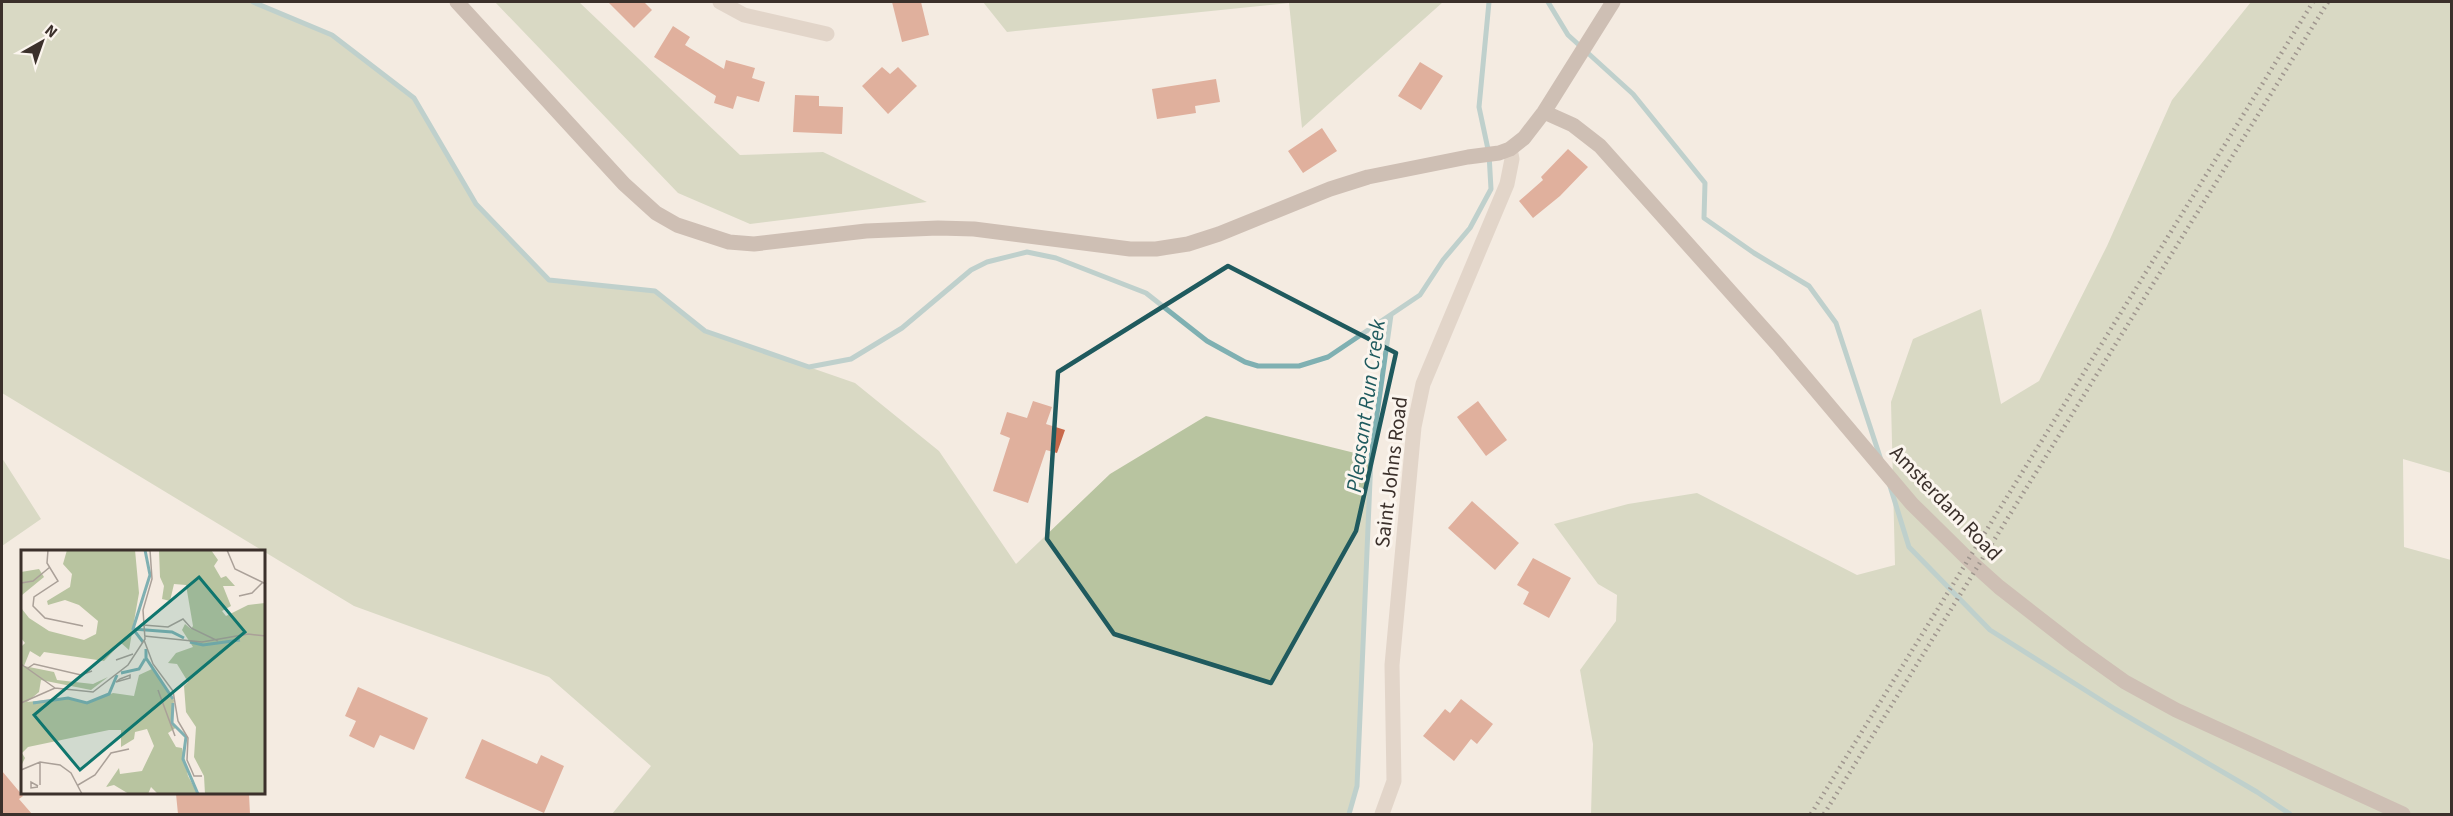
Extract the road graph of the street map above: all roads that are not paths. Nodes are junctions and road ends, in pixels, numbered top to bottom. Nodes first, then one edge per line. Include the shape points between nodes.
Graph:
1 (457, 2) edge
2 (720, 2) edge
3 (1613, 2) edge
4 (827, 34) dead end
5 (1544, 112) junction
6 (1505, 151) junction
7 (1382, 814) edge
8 (2403, 814) edge

1 - 6 street via 624,184 656,213 677,225 729,242 782,243 866,231 938,228 1156,249 1219,234 1368,177
2 - 4 street via 744,15
3 - 5 street
5 - 6 street via 1524,138
5 - 8 street, Amsterdam Road via 1573,125 1600,146 1778,345 1912,504 1999,587 2125,682 2176,710
6 - 7 street, Saint Johns Road via 1512,159 1507,184 1423,384 1414,427 1392,665 1394,781

